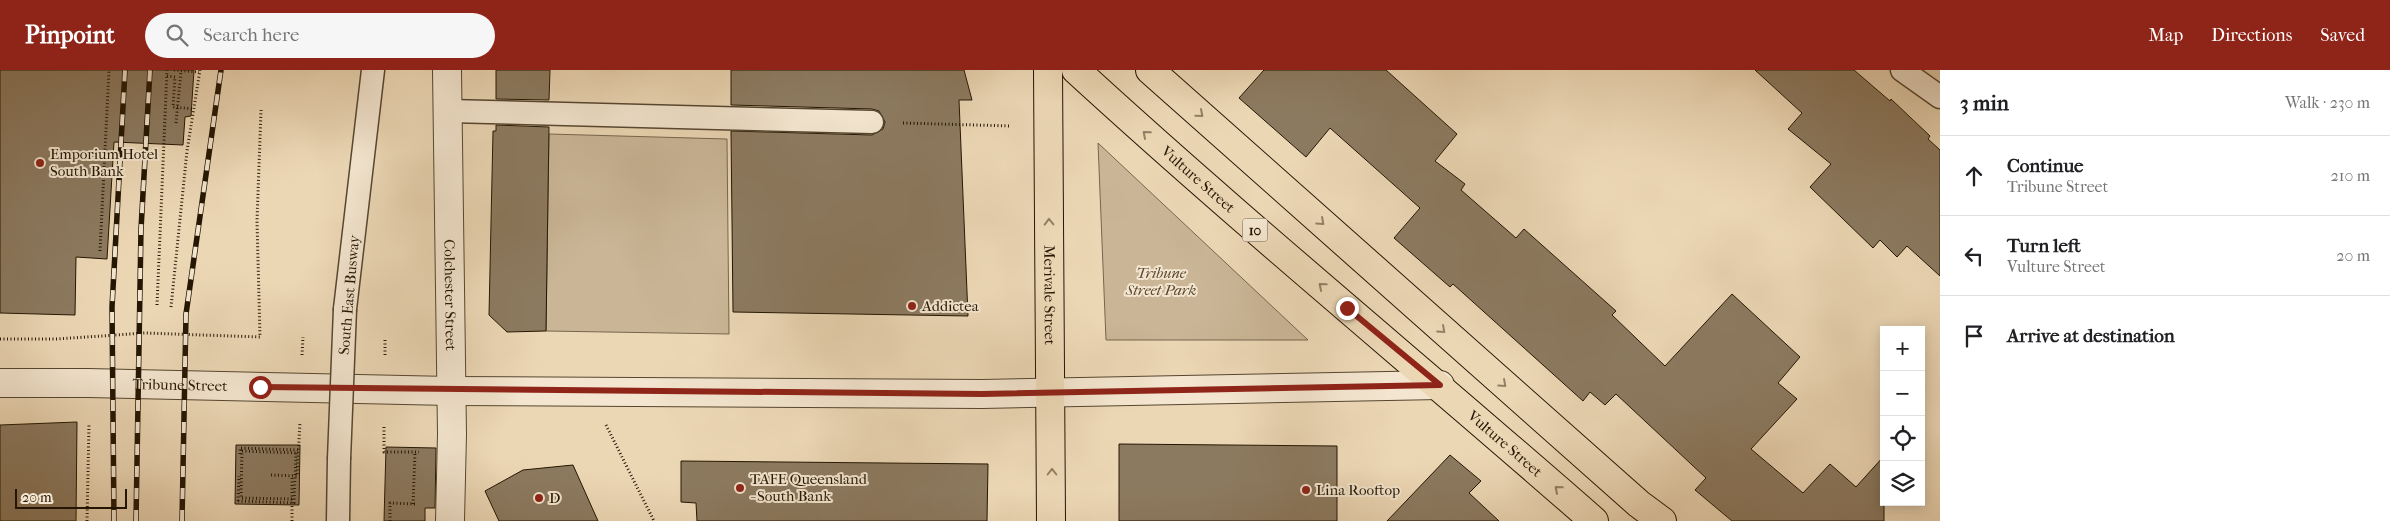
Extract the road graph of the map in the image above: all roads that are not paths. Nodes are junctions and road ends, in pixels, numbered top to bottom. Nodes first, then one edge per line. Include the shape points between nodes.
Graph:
1 (373, 70) edge
2 (447, 70) edge
3 (1048, 70) edge
4 (1076, 70) edge
5 (1150, 70) edge
6 (1902, 70) edge
7 (1940, 97) edge
8 (448, 111) junction
9 (883, 122) road end
10 (0, 383) edge
11 (1440, 385) junction
12 (450, 391) junction
13 (1052, 394) junction
14 (1644, 513) edge
15 (338, 521) edge
16 (450, 521) edge
17 (1051, 521) edge
18 (1594, 521) edge
19 (1662, 521) edge

1 - 15 lane, South East Busway, bridge via 345,309
2 - 8 street, Colchester Street
13 -> 3 main road, Merivale Street
11 -> 4 main road, Vulture Street / 10 via 1243,219
5 -> 14 main road
6 - 7 lane
8 - 9 lane
8 - 12 street, Colchester Street
10 - 12 street, Tribune Street
11 - 13 street, Tribune Street
18 -> 11 main road, Vulture Street / 10
12 - 13 street, Tribune Street
12 - 16 street, Colchester Street
17 -> 13 main road, Merivale Street
14 - 19 main road

